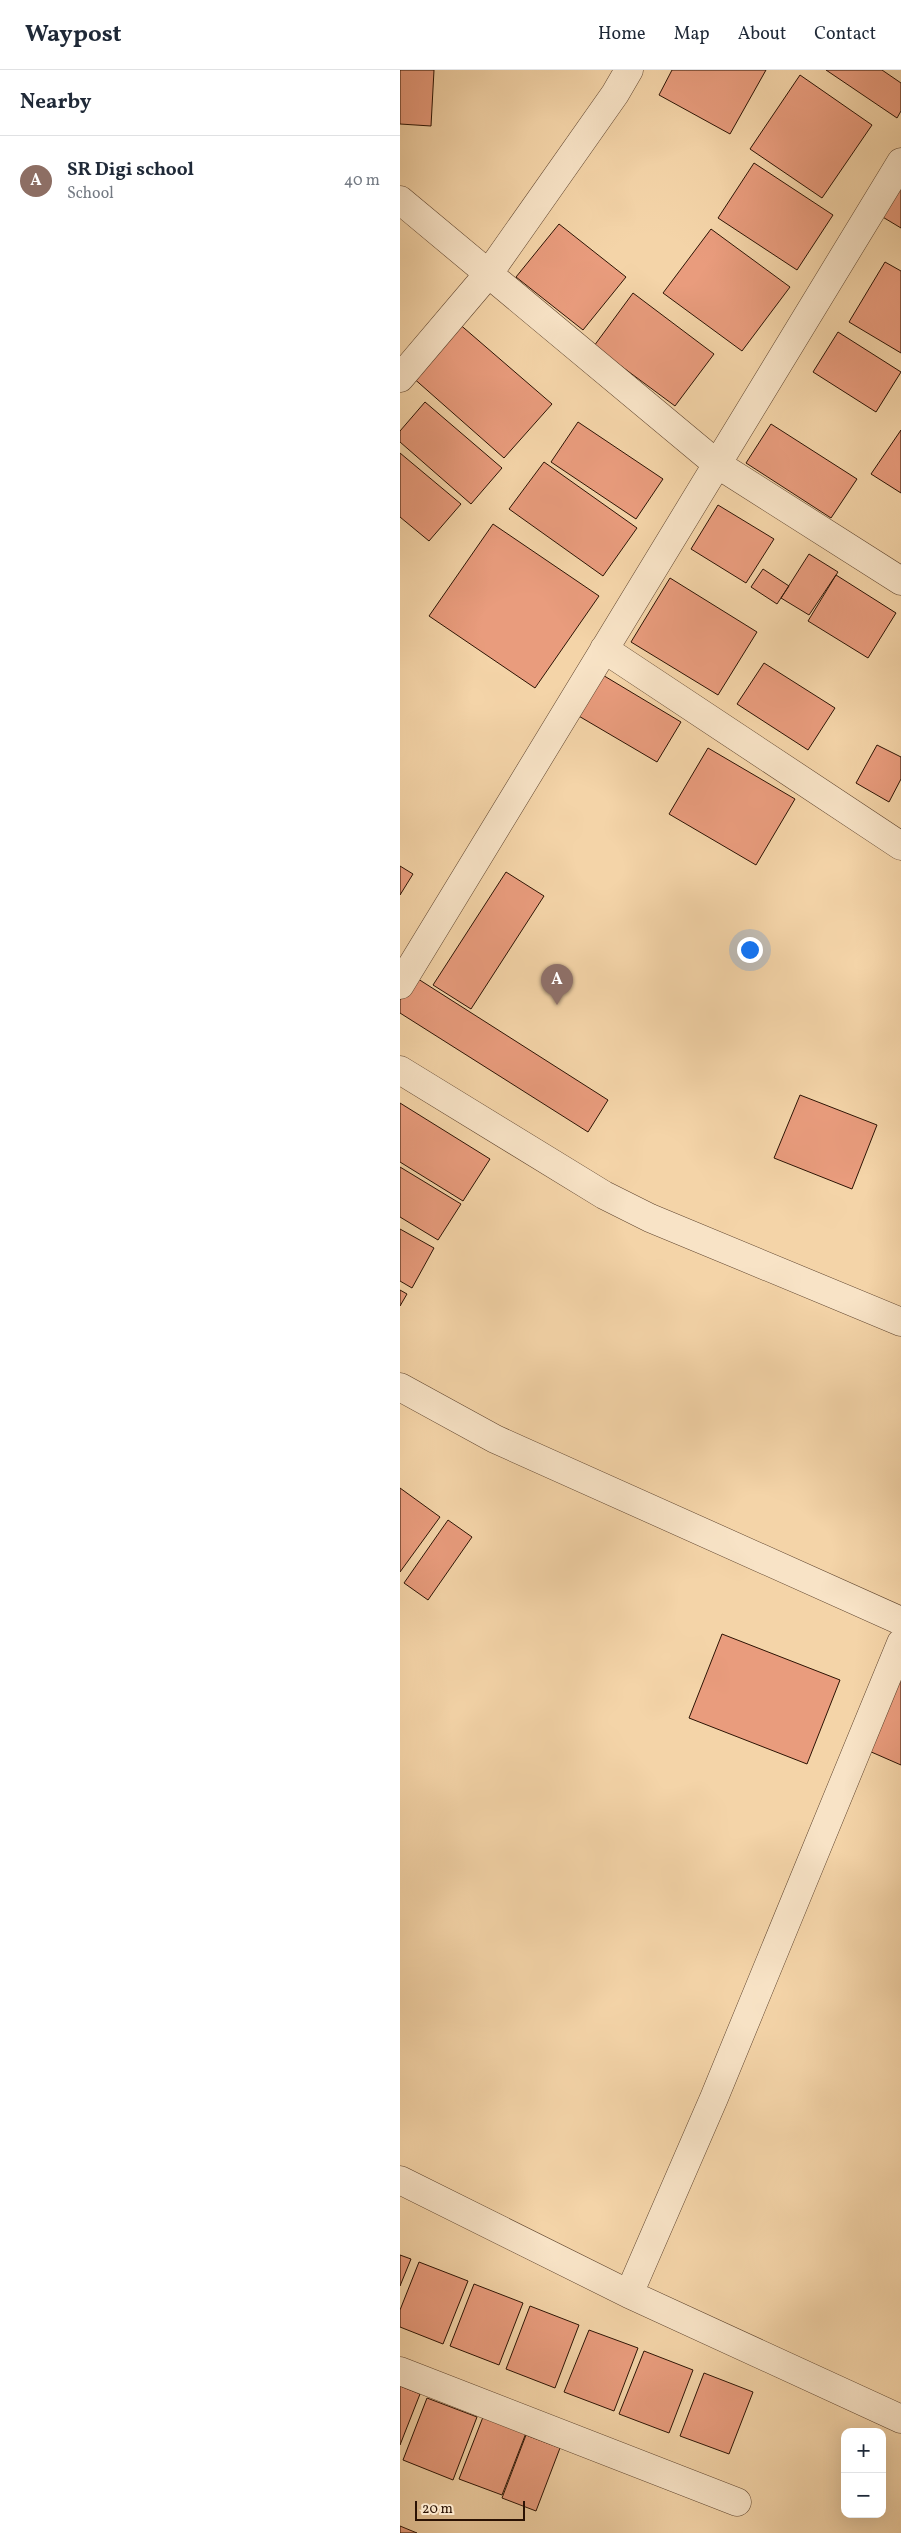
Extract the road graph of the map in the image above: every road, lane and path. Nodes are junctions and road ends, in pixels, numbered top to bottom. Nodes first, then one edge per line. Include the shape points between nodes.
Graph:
1 (629, 70) edge
2 (901, 162) edge
3 (400, 200) edge
4 (489, 273) junction
5 (400, 378) edge
6 (717, 464) junction
7 (901, 581) edge
8 (604, 649) junction
9 (901, 846) edge
10 (400, 985) edge
11 (400, 1070) edge
12 (901, 1322) edge
13 (400, 1388) edge
14 (901, 1621) edge
15 (901, 1643) edge
16 (400, 2180) edge
17 (629, 2294) junction
18 (400, 2371) edge
19 (901, 2418) edge
20 (737, 2502) dead end

1 - 4 street
2 - 6 street
3 - 4 street
4 - 5 street
4 - 6 street
6 - 7 street
6 - 8 street
8 - 9 street
8 - 10 street
11 - 12 street via 604,1195 650,1218
13 - 14 street via 495,1439
15 - 17 street via 714,2098
16 - 17 street
17 - 19 street
18 - 20 street

